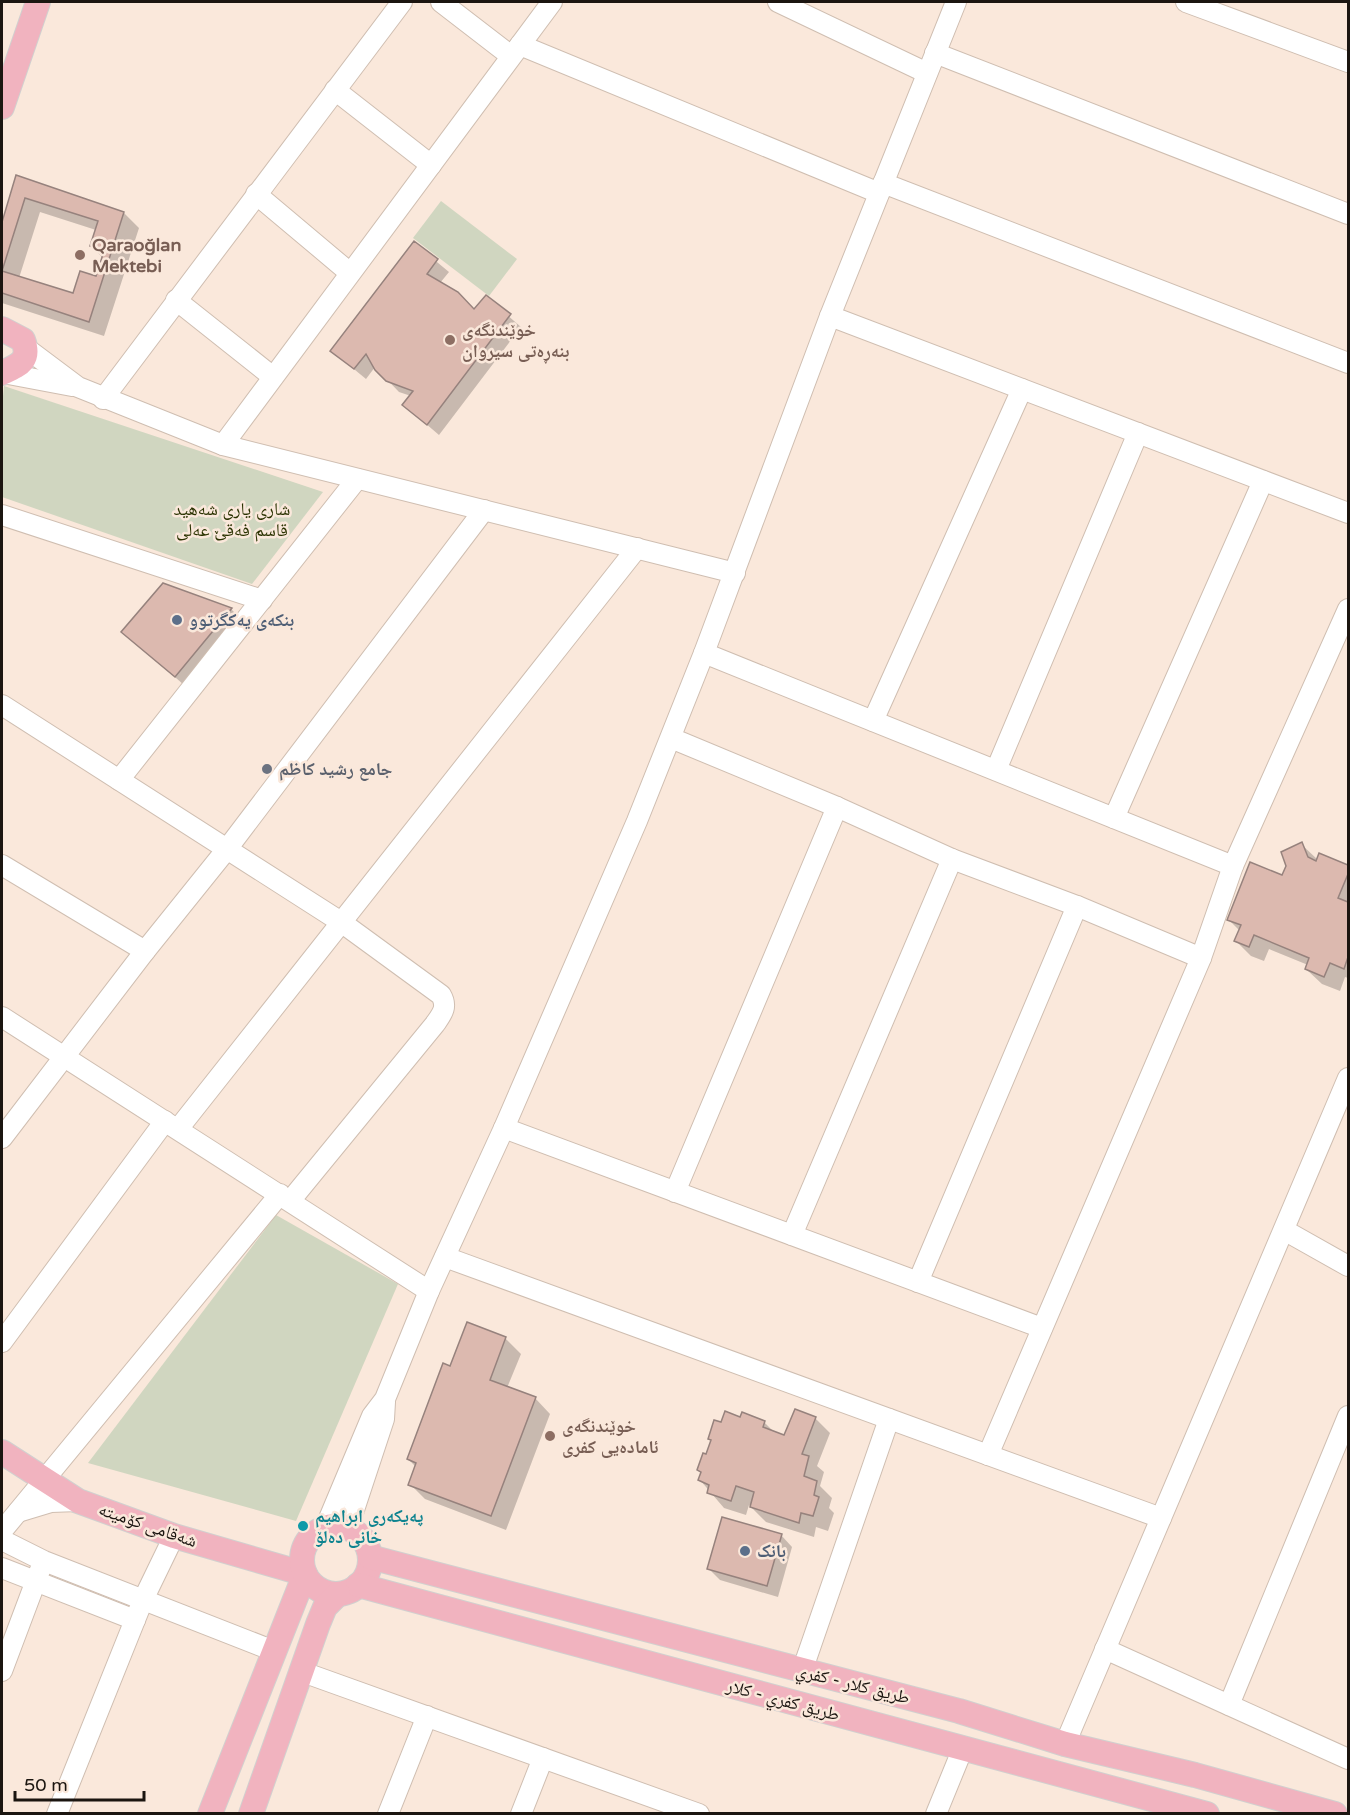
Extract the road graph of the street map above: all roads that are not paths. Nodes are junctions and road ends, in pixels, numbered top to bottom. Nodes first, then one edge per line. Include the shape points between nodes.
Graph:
1 (38, 2) edge
2 (402, 2) edge
3 (441, 2) edge
4 (552, 2) edge
5 (778, 2) edge
6 (956, 2) edge
7 (1186, 2) edge
8 (515, 50) junction
9 (935, 53) junction
10 (1348, 62) edge
11 (927, 73) junction
12 (334, 90) junction
13 (2, 107) edge
14 (430, 165) junction
15 (881, 188) junction
16 (256, 194) junction
17 (1348, 213) edge
18 (350, 273) junction
19 (176, 300) junction
20 (830, 316) junction
21 (2, 329) edge
22 (26, 348) junction
23 (1348, 363) edge
24 (2, 373) edge
25 (273, 377) junction
26 (78, 387) junction
27 (1022, 389) junction
28 (103, 399) junction
29 (1138, 433) junction
30 (223, 445) junction
31 (357, 479) junction
32 (1263, 481) junction
33 (484, 510) junction
34 (1348, 513) edge
35 (2, 515) edge
36 (637, 548) junction
37 (735, 573) junction
38 (262, 600) junction
39 (1348, 609) edge
40 (704, 653) junction
41 (2, 705) edge
42 (873, 721) junction
43 (671, 738) junction
44 (996, 770) junction
45 (119, 780) junction
46 (837, 807) junction
47 (1114, 818) junction
48 (227, 849) junction
49 (952, 859) junction
50 (2, 865) edge
51 (1233, 866) junction
52 (1077, 906) junction
53 (341, 922) junction
54 (145, 951) junction
55 (1201, 958) junction
56 (2, 1017) edge
57 (63, 1056) junction
58 (1348, 1078) edge
59 (1341, 1115) edge
60 (171, 1125) junction
61 (504, 1128) junction
62 (2, 1138) edge
63 (675, 1192) junction
64 (285, 1198) junction
65 (1284, 1230) junction
66 (792, 1235) junction
67 (445, 1257) junction
68 (1348, 1266) edge
69 (918, 1282) junction
70 (429, 1291) junction
71 (1042, 1328) junction
72 (2, 1342) edge
73 (1348, 1416) edge
74 (889, 1419) junction
75 (2, 1452) edge
76 (988, 1455) junction
77 (45, 1479) junction
78 (78, 1501) junction
79 (18, 1512) junction
80 (1161, 1518) junction
81 (336, 1528) junction
82 (2, 1531) edge
83 (174, 1536) junction
84 (2, 1540) edge
85 (370, 1557) junction
86 (44, 1561) junction
87 (2, 1568) edge
88 (305, 1574) junction
89 (35, 1582) junction
90 (348, 1589) junction
91 (143, 1600) junction
92 (135, 1620) junction
93 (1105, 1649) junction
94 (274, 1651) junction
95 (2, 1671) edge
96 (300, 1671) junction
97 (802, 1671) junction
98 (1229, 1705) junction
99 (427, 1716) junction
100 (1065, 1744) junction
101 (963, 1748) junction
102 (1348, 1757) edge
103 (543, 1758) junction
104 (660, 1807) edge
105 (57, 1814) edge
106 (210, 1814) edge
107 (251, 1814) edge
108 (388, 1814) edge
109 (521, 1814) edge
110 (699, 1814) edge
111 (936, 1814) edge
112 (1207, 1814) edge
113 (1335, 1814) edge

1 - 13 main road
2 - 12 street
3 - 8 street
4 - 8 street
5 - 11 street
6 - 9 street
7 - 10 street
8 - 14 street
8 - 15 street
9 - 11 street
9 - 17 street
11 - 15 street
12 - 14 street
12 - 16 street
14 - 18 street
15 - 20 street
15 - 23 street
16 - 18 street
16 - 19 street
18 - 25 street
19 - 25 street
19 - 28 street
20 - 27 street
20 - 37 street
21 - 22 main road via 23,340
22 - 24 main road via 26,358 19,366
22 - 26 street
24 - 26 street
25 - 30 street
26 - 28 street
27 - 29 street
27 - 42 street
28 - 30 street
29 - 32 street
29 - 44 street
30 - 31 street
31 - 33 street
31 - 38 street
32 - 34 street
32 - 47 street
33 - 36 street
33 - 48 street
35 - 38 street
36 - 37 street
36 - 53 street
37 - 40 street
38 - 45 street
39 - 51 street
40 - 42 street
40 - 43 street
41 - 45 street
42 - 44 street
43 - 46 street
43 - 61 street
44 - 47 street
45 - 48 street
46 - 49 street
46 - 63 street
47 - 51 street
48 - 53 street
48 - 54 street
49 - 52 street
49 - 66 street
50 - 54 street
51 - 55 street
52 - 55 street
52 - 69 street
53 - 60 street
53 - 64 street via 441,995 444,1011
54 - 57 street
55 - 71 street
56 - 57 street
57 - 60 street
57 - 62 street
58 - 59 street
59 - 65 street
60 - 64 street
60 - 72 street
61 - 63 street
61 - 67 street
63 - 66 street
64 - 70 street
64 - 77 street
65 - 68 street
65 - 80 street
66 - 69 street
67 - 70 street
67 - 74 street
69 - 71 street
70 - 81 street via 385,1400 382,1425
71 - 76 street
73 - 98 street
74 - 76 street
74 - 97 street
75 - 77 main road, شەقامی کۆمیتە
76 - 80 street
77 - 78 main road, شەقامی کۆمیتە
77 - 79 street
78 - 79 street via 51,1502
78 - 83 main road, شەقامی کۆمیتە
79 - 82 street
80 - 93 street
81 - 85 main road via 363,1539
81 - 88 main road via 317,1532 305,1545
83 - 88 main road, شەقامی کۆمیتە
83 - 91 street
84 - 86 street
85 - 90 main road via 365,1577
85 - 97 main road, طريق كلار - كفري
86 - 89 street
86 - 91 street
87 - 89 street
88 - 90 main road via 318,1589
88 - 94 main road
89 - 92 street
89 - 95 street
90 - 96 main road via 321,1616
90 - 101 main road, طريق كفري - كلار
91 - 92 street
91 - 94 street
92 - 105 street
93 - 98 street
93 - 100 street
94 - 106 main road
96 - 99 street
96 - 107 main road
97 - 100 main road, طريق كلار - كفري via 959,1711
98 - 102 street
99 - 103 street
99 - 108 street
100 - 113 main road, طريق كلار - كفري
101 - 111 street
101 - 112 main road, طريق كفري - كلار
103 - 104 street
103 - 109 street
104 - 110 street

